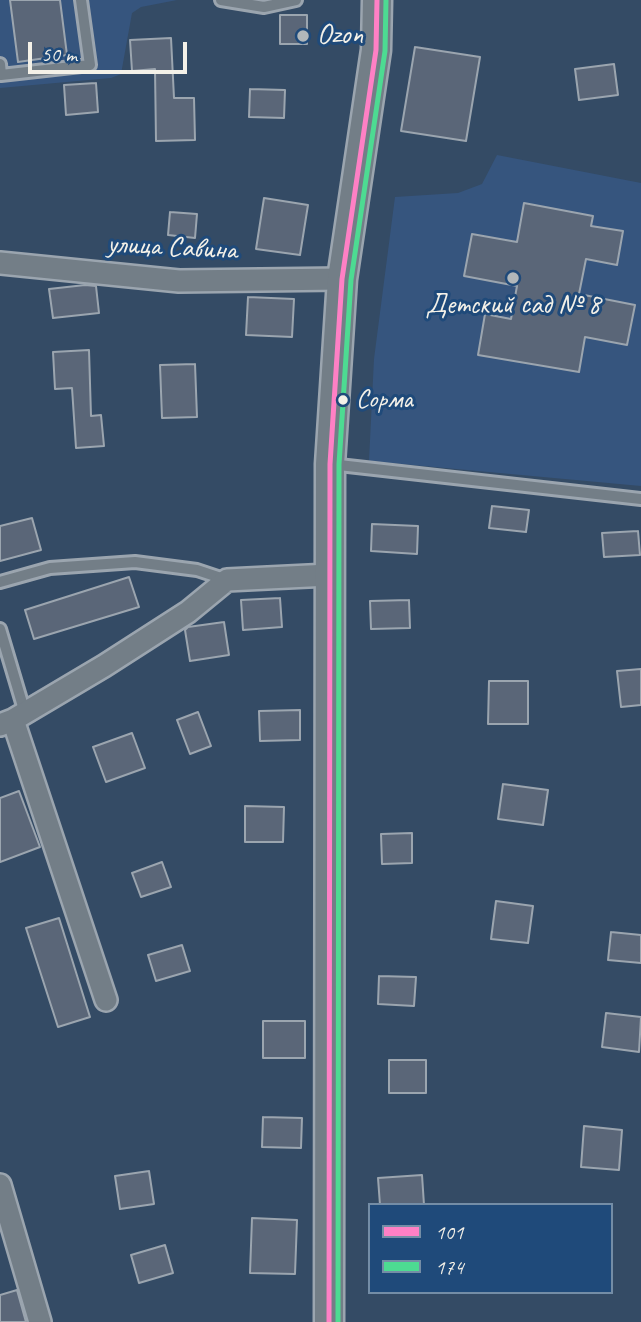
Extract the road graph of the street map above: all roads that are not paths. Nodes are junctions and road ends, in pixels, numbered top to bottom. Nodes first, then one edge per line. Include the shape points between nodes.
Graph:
1 (81, 0) edge
2 (215, 0) edge
3 (221, 0) edge
4 (296, 0) edge
5 (377, 0) edge
6 (0, 64) edge
7 (0, 263) edge
8 (342, 279) junction
9 (330, 464) junction
10 (641, 499) edge
11 (329, 575) junction
12 (227, 580) junction
13 (0, 582) edge
14 (0, 629) edge
15 (13, 719) edge
16 (106, 1000) dead end
17 (0, 1185) edge
18 (40, 1322) edge
19 (329, 1322) edge

1 - 6 lane via 89,65 1,75
2 - 3 lane
3 - 4 lane via 264,7
5 - 8 main road via 376,50
7 - 8 street, улица Савина via 179,281
8 - 9 main road
9 - 10 lane
9 - 11 main road
11 - 12 street
11 - 19 main road
12 - 13 lane via 197,570 135,562 50,568
12 - 15 street via 188,612
14 - 15 lane
15 - 16 street
17 - 18 street

